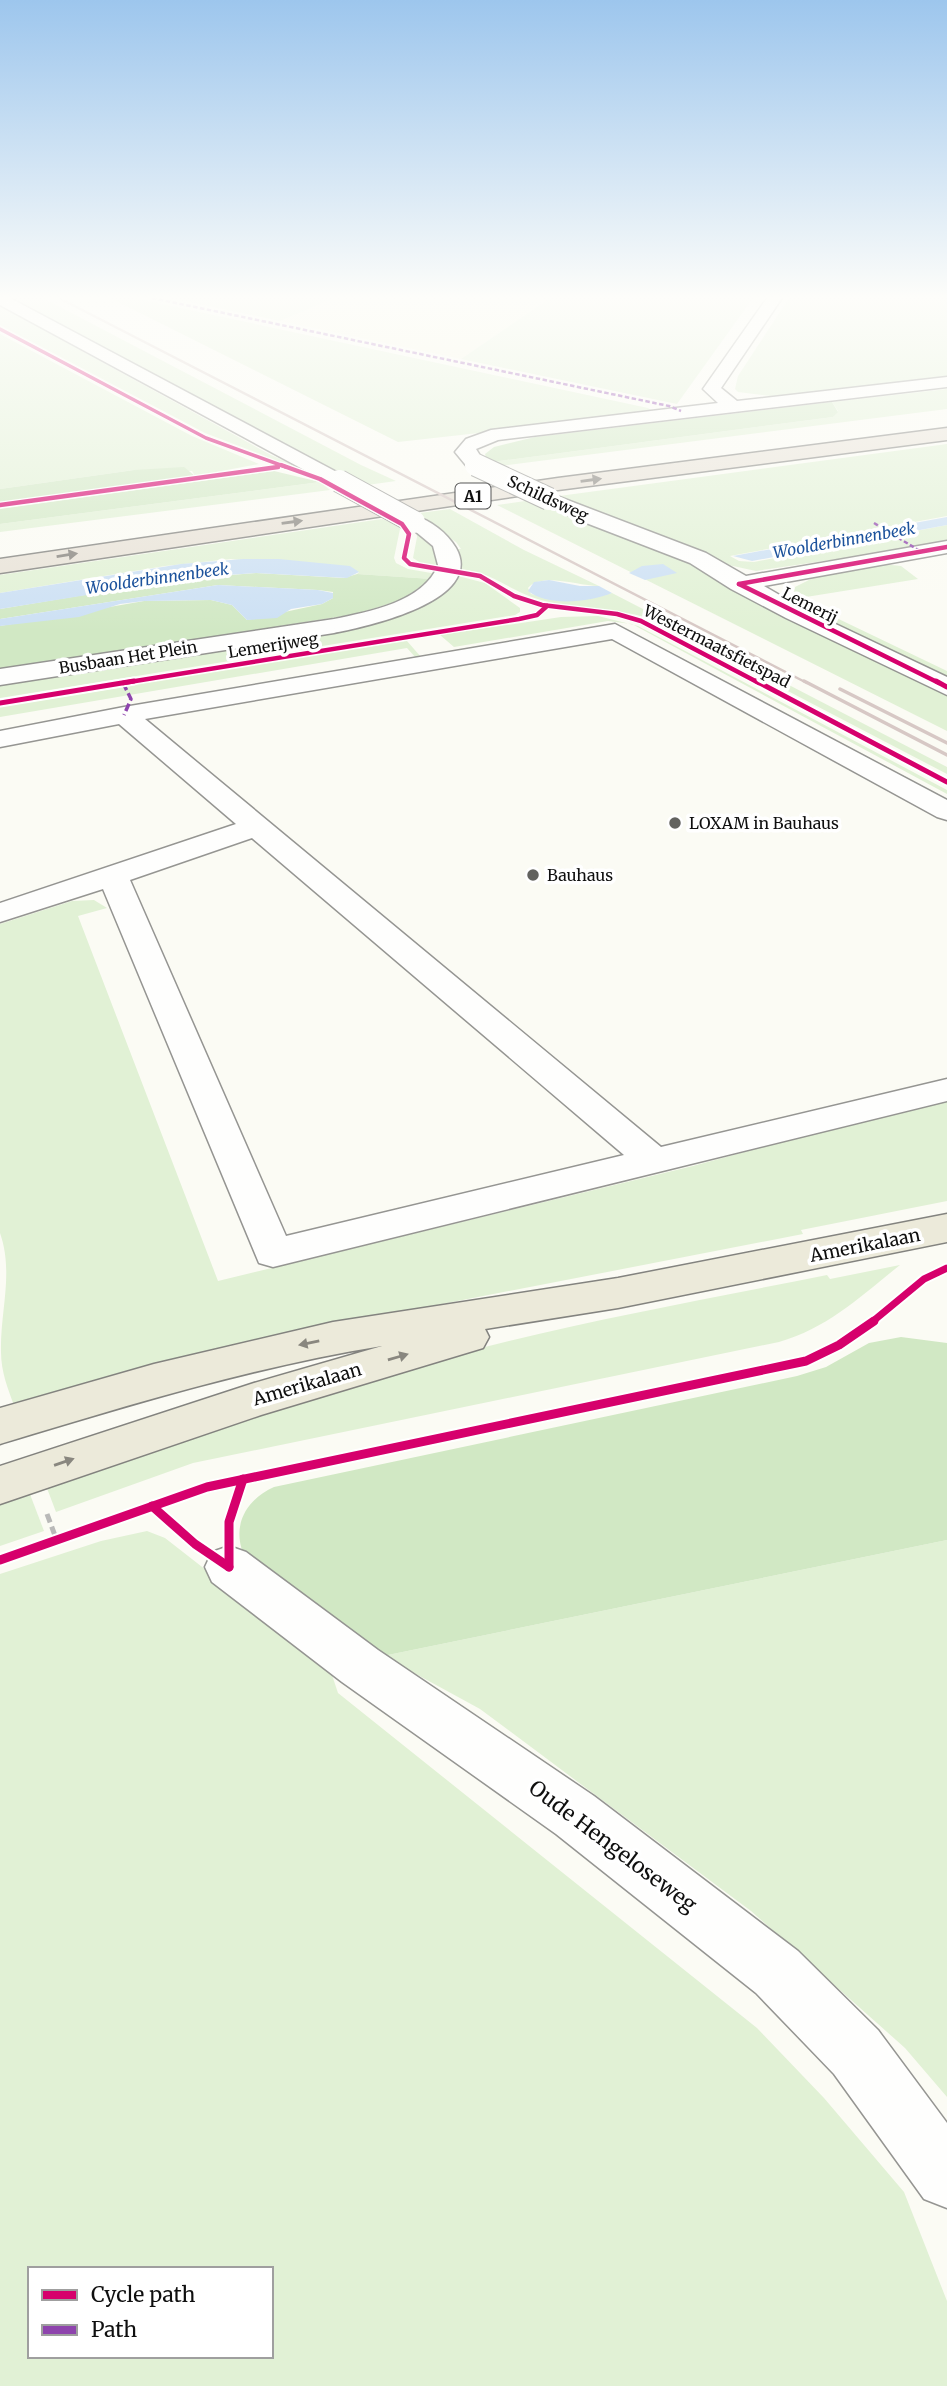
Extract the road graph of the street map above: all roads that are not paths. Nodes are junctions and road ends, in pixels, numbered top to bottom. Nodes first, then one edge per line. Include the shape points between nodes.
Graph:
1 (206, 409) edge
2 (698, 409) edge
3 (947, 419) edge
4 (947, 434) edge
5 (0, 547) edge
6 (947, 547) edge
7 (0, 566) edge
8 (739, 584) junction
9 (422, 635) dead end
10 (444, 661) junction
11 (53, 669) junction
12 (0, 677) edge
13 (947, 687) edge
14 (64, 692) dead end
15 (124, 715) junction
16 (0, 739) edge
17 (947, 811) edge
18 (257, 827) junction
19 (113, 876) junction
20 (2, 907) edge
21 (947, 1090) edge
22 (654, 1161) junction
23 (947, 1228) edge
24 (618, 1293) junction
25 (0, 1426) edge
26 (0, 1485) edge
27 (229, 1567) dead end
28 (947, 2176) edge

1 - 11 street, Busbaan Het Plein, bridge via 434,533 446,546 450,572 415,601 371,617
2 - 8 street, Schildsweg, bridge via 485,437 465,452 476,465 588,517 685,552
3 - 5 highway, A1 via 383,491
7 -> 4 highway, A1 via 558,484
6 - 8 street, Lemerij
8 - 13 street, Lemerij
9 - 10 street
10 - 15 street
10 - 17 street via 615,631
11 - 12 street, Busbaan Het Plein
11 - 14 street
15 - 16 street
15 - 18 street
18 - 19 street
18 - 22 street
19 - 20 street
19 - 22 street via 273,1253
21 - 22 street
23 - 24 main road, Amerikalaan
24 -> 25 main road, Amerikalaan via 333,1338 154,1381
26 -> 24 main road, Amerikalaan via 254,1400
27 - 28 street, Oude Hengeloseweg via 360,1666 575,1815 777,1972 856,2052

